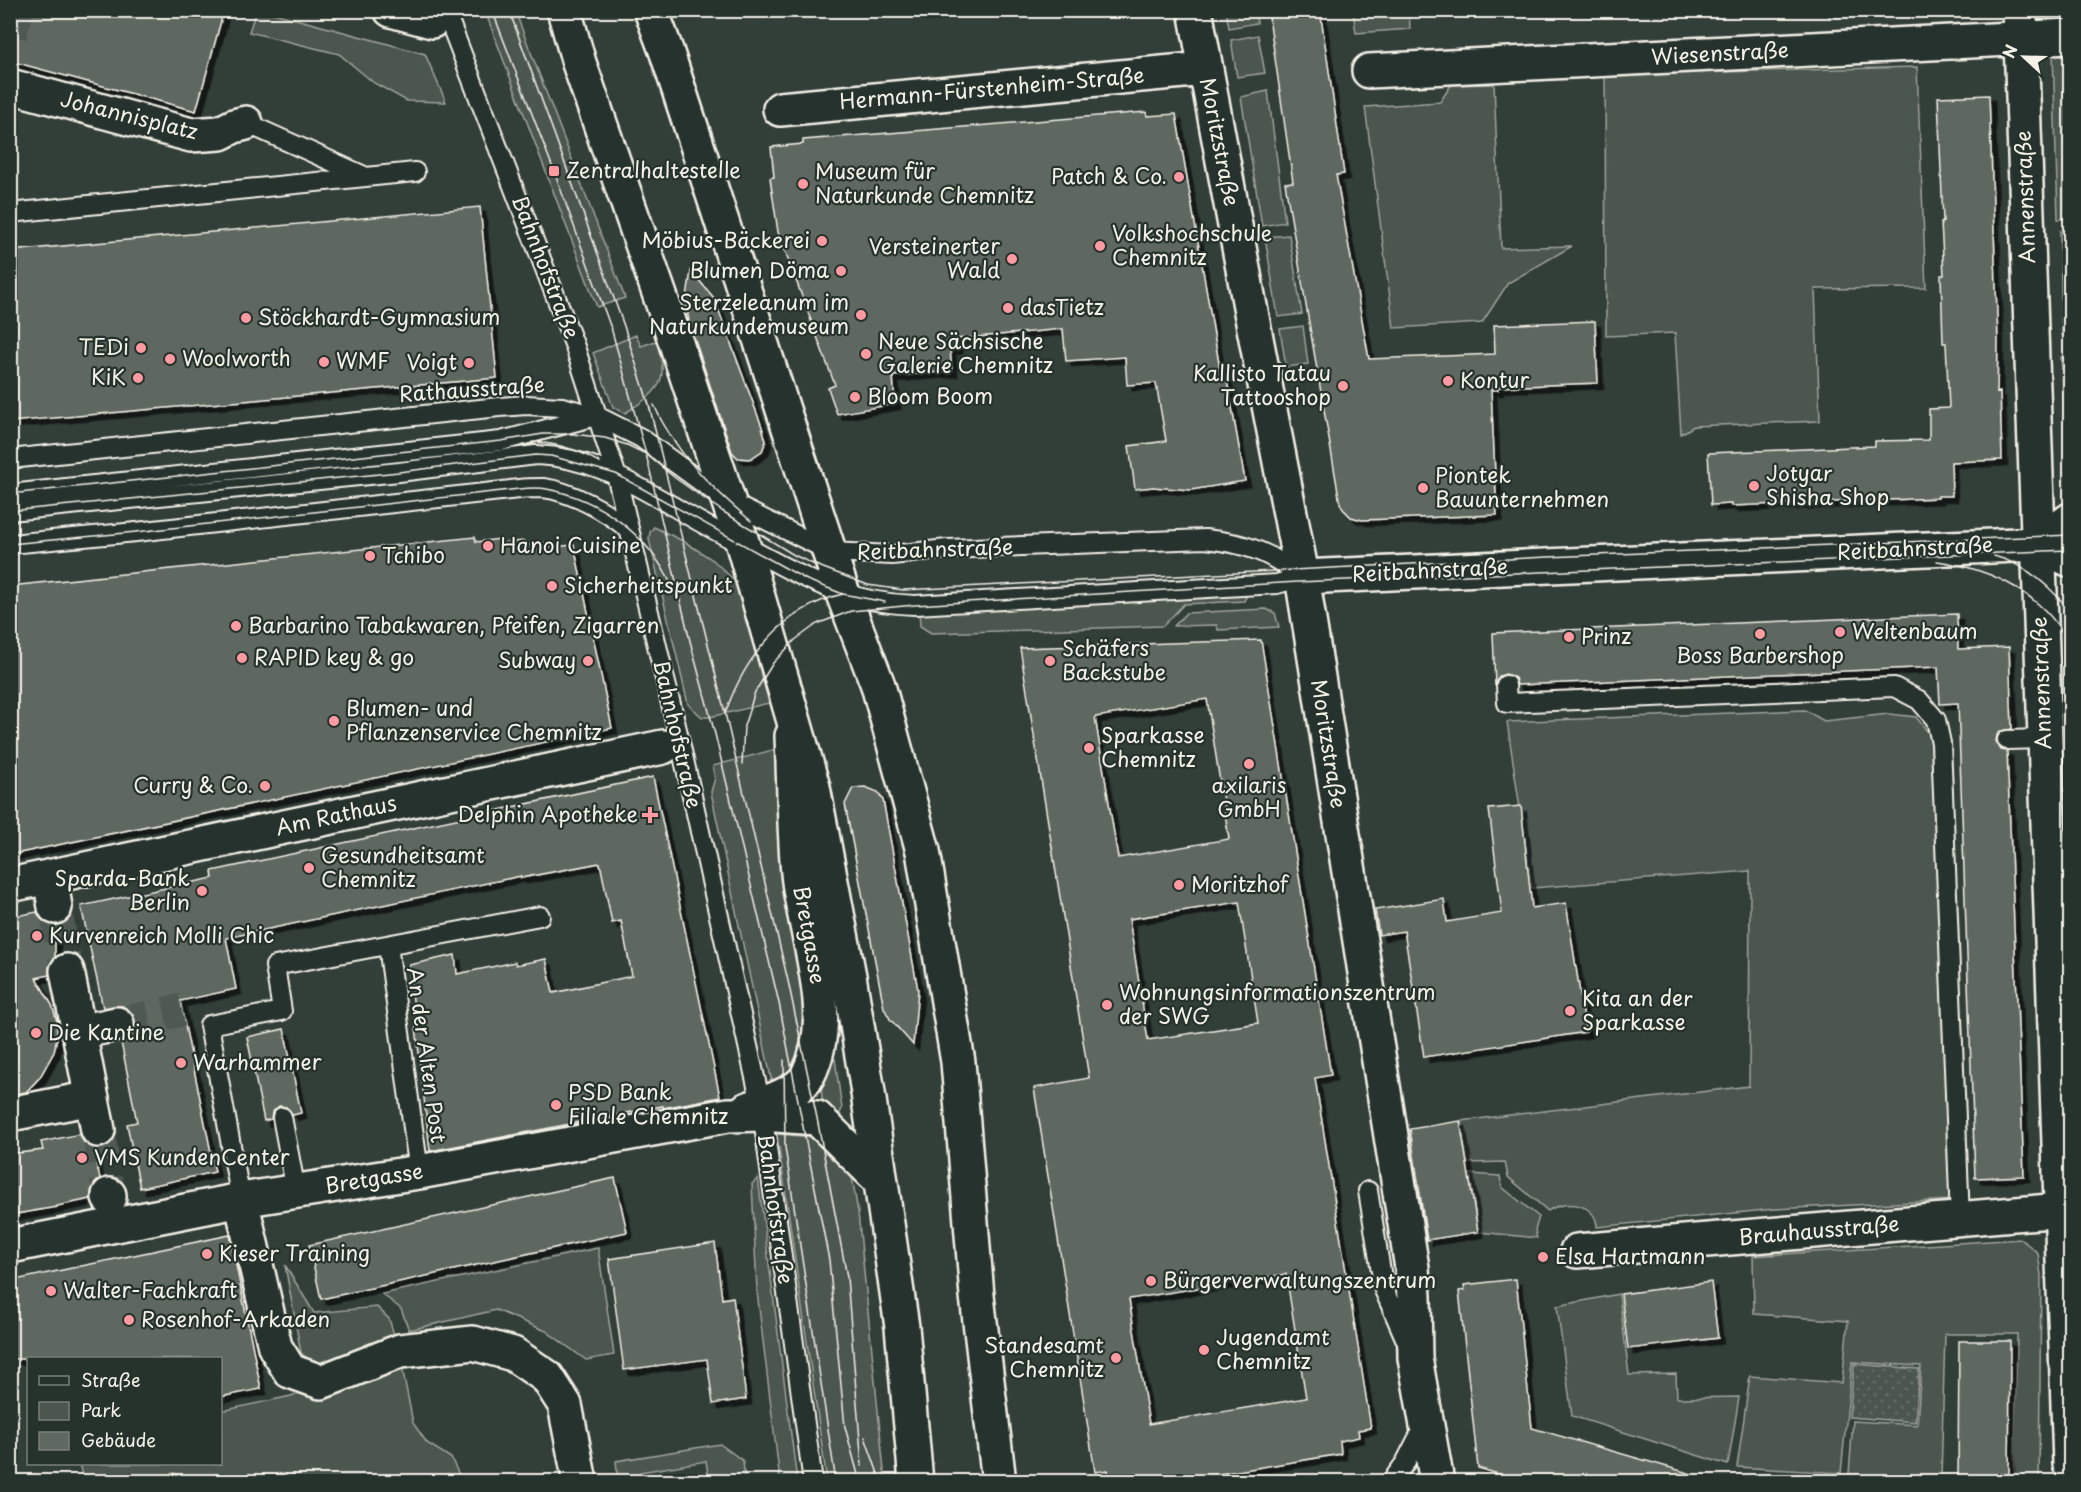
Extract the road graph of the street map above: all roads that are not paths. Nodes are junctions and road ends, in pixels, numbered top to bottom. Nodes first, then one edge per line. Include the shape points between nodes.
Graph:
1 (390, 10) edge
2 (564, 10) edge
3 (651, 10) edge
4 (1195, 10) edge
5 (438, 16) edge
6 (2020, 25) edge
7 (2070, 36) edge
8 (1204, 69) junction
9 (1369, 71) dead end
10 (10, 86) edge
11 (780, 109) dead end
12 (246, 123) joint
13 (415, 172) dead end
14 (363, 176) junction
15 (10, 213) edge
16 (597, 416) junction
17 (10, 459) edge
18 (616, 474) junction
19 (10, 494) edge
20 (727, 501) junction
21 (10, 511) edge
22 (2070, 520) edge
23 (628, 528) junction
24 (10, 544) edge
25 (2038, 544) junction
26 (742, 545) junction
27 (831, 552) junction
28 (2070, 560) edge
29 (1302, 577) junction
30 (843, 594) junction
31 (1506, 685) dead end
32 (791, 712) junction
33 (2044, 739) junction
34 (2007, 740) dead end
35 (663, 747) dead end
36 (10, 885) edge
37 (540, 916) dead end
38 (388, 945) junction
39 (67, 971) tunnel mouth
40 (117, 1024) tunnel mouth
41 (79, 1032) junction
42 (2063, 1049) edge
43 (92, 1098) junction
44 (754, 1111) junction
45 (10, 1114) edge
46 (282, 1117) dead end
47 (98, 1130) tunnel mouth
48 (419, 1172) junction
49 (880, 1180) junction
50 (296, 1191) junction
51 (1368, 1191) dead end
52 (241, 1200) junction
53 (2062, 1210) junction
54 (1960, 1219) junction
55 (10, 1246) edge
56 (1577, 1251) dead end
57 (1415, 1358) junction
58 (1426, 1421) junction
59 (2070, 1464) edge
60 (580, 1482) edge
61 (813, 1482) edge
62 (915, 1482) edge
63 (999, 1482) edge
64 (1391, 1482) edge
65 (1437, 1482) edge

1 - 5 street
2 - 20 street
3 - 27 street
4 - 8 street, Moritzstraße
5 - 16 lane, Bahnhofstraße via 552,284
6 - 7 street, Wiesenstraße
6 - 9 street, Wiesenstraße
6 - 25 street, Annenstraße
8 - 11 street, Hermann-Fürstenheim-Straße
8 - 29 street, Moritzstraße
10 - 12 street, Johannisplatz via 191,135 220,133
12 - 14 lane
13 - 14 lane
14 - 15 lane
16 - 17 lane, Rathausstraße via 562,407 526,405
16 - 18 lane, Bahnhofstraße
16 - 19 lane, Rathausstraße via 501,441
16 - 20 lane via 641,438
18 - 21 lane via 536,455
18 - 23 lane, Bahnhofstraße
18 - 26 lane
20 - 26 street
20 - 27 lane
22 - 25 street
23 - 24 lane via 592,506 544,488
23 - 44 lane, Bahnhofstraße via 680,742
25 - 28 street, Reitbahnstraße
25 - 29 street, Reitbahnstraße
25 - 33 street, Annenstraße
26 - 30 lane via 807,580
26 - 32 street
27 - 29 lane, Reitbahnstraße via 892,555 947,549 1205,539 1236,542 1263,552
27 - 30 street
29 - 30 lane via 1277,584 915,605
29 - 57 street, Moritzstraße via 1412,1268
30 - 63 street via 878,685 923,851 958,1062 977,1296
31 - 54 lane via 1507,703 1894,687 1919,700 1936,720 1941,743
32 - 44 street, Bretgasse via 798,874 821,1004 819,1046 807,1077 785,1095
32 - 49 street via 813,788 832,881
33 - 34 lane
33 - 42 street, Annenstraße
35 - 36 street, Am Rathaus via 52,892
37 - 38 lane
38 - 48 lane, An der Alten Post
38 - 52 lane via 275,966 282,1011 209,1025
39 - 41 street
40 - 41 street
41 - 43 street
42 - 53 street, Annenstraße
43 - 45 street
43 - 47 street
44 - 48 street, Bretgasse
44 - 49 street, Bretgasse via 817,1118
44 - 61 lane, Bahnhofstraße
46 - 50 lane
48 - 50 street, Bretgasse
49 - 62 street via 902,1327
50 - 52 street, Bretgasse
51 - 57 lane via 1384,1290
52 - 55 street, Bretgasse
52 - 60 street via 275,1347 290,1371 321,1382 400,1351 473,1343 513,1354 547,1377 565,1405
53 - 54 street, Brauhausstraße
53 - 59 street, Annenstraße
54 - 56 street, Brauhausstraße
57 - 58 street, Moritzstraße
58 - 64 lane
58 - 65 street, Moritzstraße

